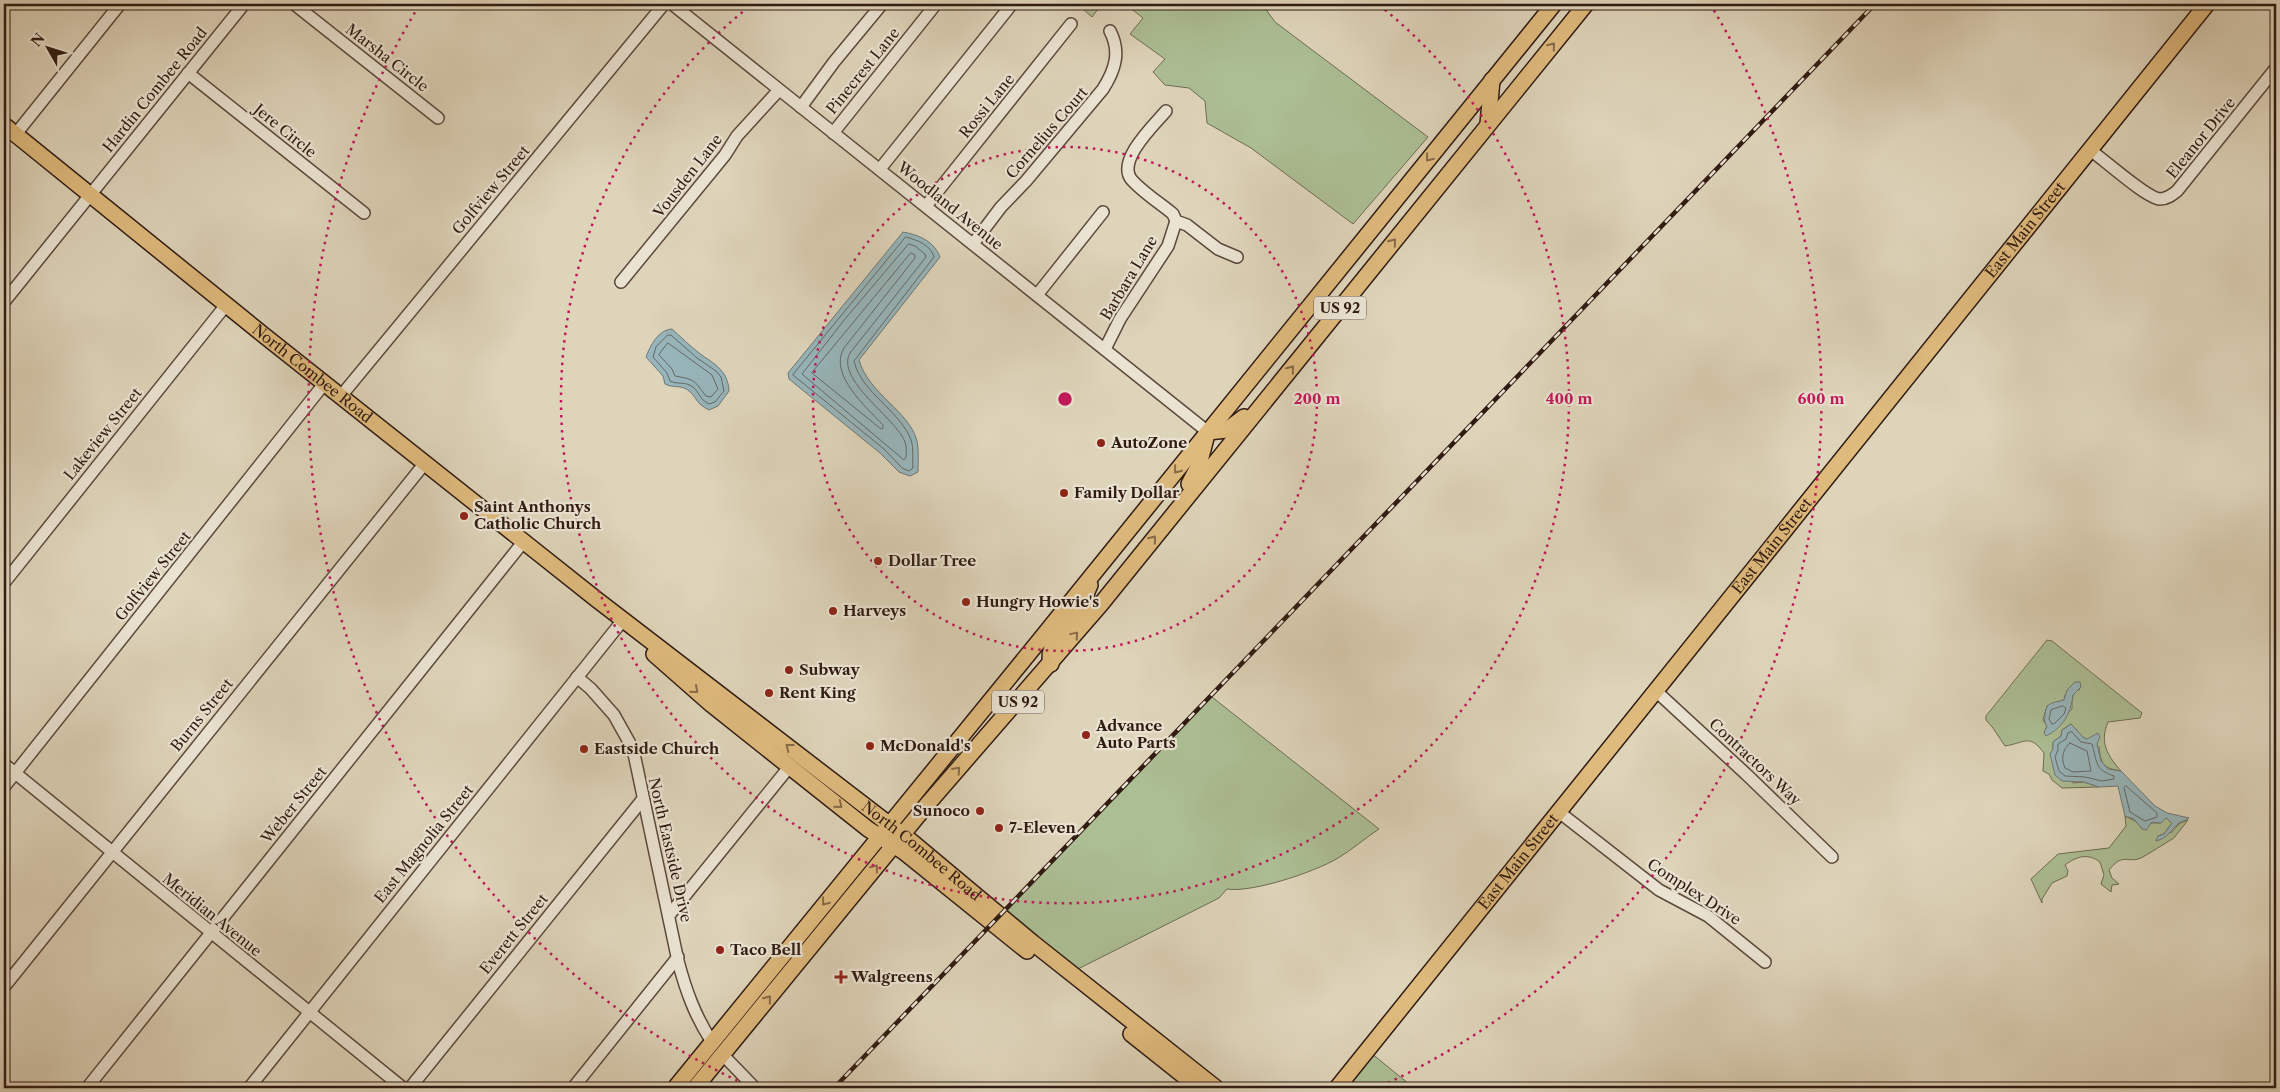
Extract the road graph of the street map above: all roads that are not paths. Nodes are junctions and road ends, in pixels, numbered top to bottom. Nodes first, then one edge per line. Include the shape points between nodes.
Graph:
1 (120, 4) edge
2 (244, 4) edge
3 (294, 4) edge
4 (664, 4) edge
5 (672, 4) edge
6 (882, 4) edge
7 (936, 4) edge
8 (1012, 4) edge
9 (1554, 4) edge
10 (1586, 4) edge
11 (2207, 4) edge
12 (1071, 24) dead end
13 (1110, 31) dead end
14 (2276, 68) edge
15 (188, 73) junction
16 (1530, 73) junction
17 (1492, 80) junction
18 (779, 90) junction
19 (801, 107) junction
20 (1166, 111) dead end
21 (438, 118) dead end
22 (1488, 124) junction
23 (9, 130) edge
24 (833, 133) junction
25 (1446, 137) junction
26 (2090, 150) junction
27 (880, 169) junction
28 (89, 195) junction
29 (926, 206) junction
30 (1103, 212) dead end
31 (364, 213) dead end
32 (1176, 221) junction
33 (973, 244) junction
34 (1237, 258) dead end
35 (621, 282) dead end
36 (1037, 295) junction
37 (4, 302) edge
38 (226, 305) junction
39 (1105, 349) junction
40 (324, 384) junction
41 (1270, 395) junction
42 (341, 396) junction
43 (1208, 432) junction
44 (425, 463) junction
45 (1169, 518) junction
46 (524, 541) junction
47 (1095, 572) junction
48 (4, 584) edge
49 (623, 620) junction
50 (1051, 664) junction
51 (577, 677) junction
52 (1656, 691) junction
53 (4, 764) edge
54 (790, 766) junction
55 (14, 773) junction
56 (4, 787) edge
57 (643, 799) junction
58 (1559, 812) junction
59 (884, 830) junction
60 (899, 840) junction
61 (112, 853) junction
62 (1832, 857) dead end
63 (670, 914) junction
64 (211, 934) junction
65 (678, 957) junction
66 (1765, 962) dead end
67 (4, 987) edge
68 (309, 1012) junction
69 (712, 1042) junction
70 (723, 1055) junction
71 (87, 1088) edge
72 (249, 1088) edge
73 (403, 1088) edge
74 (410, 1088) edge
75 (573, 1088) edge
76 (674, 1088) edge
77 (688, 1088) edge
78 (695, 1088) edge
79 (754, 1088) edge
80 (1199, 1088) edge
81 (1216, 1088) edge
82 (1337, 1088) edge

1 - 23 street
2 - 15 street, Hardin Combee Road
3 - 21 street, Marsha Circle
4 - 42 street, Golfview Street
5 - 18 street, Woodland Avenue
6 - 19 street
7 - 24 street, Pinecrest Lane
8 - 27 street
9 - 17 main road, US 92
16 -> 10 main road, US 92
11 - 26 main road, East Main Street
12 - 29 street, Rossi Lane
13 - 33 street, Cornelius Court via 1117,55 1113,72 1103,89
14 - 26 street, Eleanor Drive via 2177,191 2168,197 2162,199 2149,195
15 - 28 street, Hardin Combee Road
15 - 31 street, Jere Circle
16 - 17 main road via 1509,82
16 - 22 main road, US 92
17 - 22 main road
17 - 25 main road, US 92
18 - 19 street, Woodland Avenue
18 - 35 street, Vousden Lane via 743,129 726,155
19 - 24 street, Woodland Avenue
20 - 32 street via 1132,154 1127,170 1130,178 1173,214
22 - 25 main road via 1466,124
41 -> 22 main road, US 92
23 - 28 main road, North Combee Road
24 - 27 street, Woodland Avenue
25 -> 43 main road, US 92
26 - 52 main road, East Main Street
27 - 29 street, Woodland Avenue
28 - 37 street, Hardin Combee Road
28 - 38 main road, North Combee Road
29 - 33 street, Woodland Avenue
30 - 36 street
32 - 34 street
32 - 39 street, Barbara Lane via 1168,246 1125,311
33 - 36 street, Woodland Avenue
36 - 39 street, Woodland Avenue
38 - 40 main road, North Combee Road
38 - 48 street, Lakeview Street
39 - 43 street, Woodland Avenue
40 - 42 main road, North Combee Road
40 - 55 street, Golfview Street
41 - 43 main road via 1227,430
41 - 45 main road, US 92
42 - 44 main road, North Combee Road
43 - 45 main road via 1199,465
43 -> 47 main road, US 92
44 - 46 main road, North Combee Road
44 - 61 street, Burns Street
50 -> 45 main road, US 92
46 - 49 main road, North Combee Road
46 - 64 street, Weber Street
47 - 50 main road via 1080,611 1052,646
47 - 59 main road, US 92
49 - 51 street, East Magnolia Street
49 -> 54 main road, North Combee Road via 635,638 712,705
59 -> 49 main road, North Combee Road
60 -> 50 main road, US 92
51 - 57 street, North Eastside Drive via 600,699 626,733 633,749
51 - 68 street, East Magnolia Street
52 - 58 main road, East Main Street
52 - 62 street, Contractors Way
53 - 55 street, Meridian Avenue
54 -> 59 main road, North Combee Road
54 - 63 street
55 - 56 street, Golfview Street
55 - 61 street, Meridian Avenue
57 - 63 street, North Eastside Drive
57 - 74 street, Everett Street
58 - 66 street, Complex Drive via 1659,890 1708,916
58 - 82 main road, East Main Street
59 - 60 main road, North Combee Road
59 -> 69 main road, US 92
70 -> 60 main road, US 92
60 - 80 main road, North Combee Road
60 - 81 main road, North Combee Road
61 - 64 street, Meridian Avenue
61 - 67 street, Burns Street
63 - 65 street, North Eastside Drive
64 - 68 street, Meridian Avenue
64 - 71 street, Weber Street
65 - 69 street, North Eastside Drive via 687,993
65 - 75 street
68 - 72 street, East Magnolia Street
68 - 73 street, Meridian Avenue
69 - 76 main road, US 92
69 - 77 main road via 708,1060
70 - 78 main road, US 92
70 - 79 street

